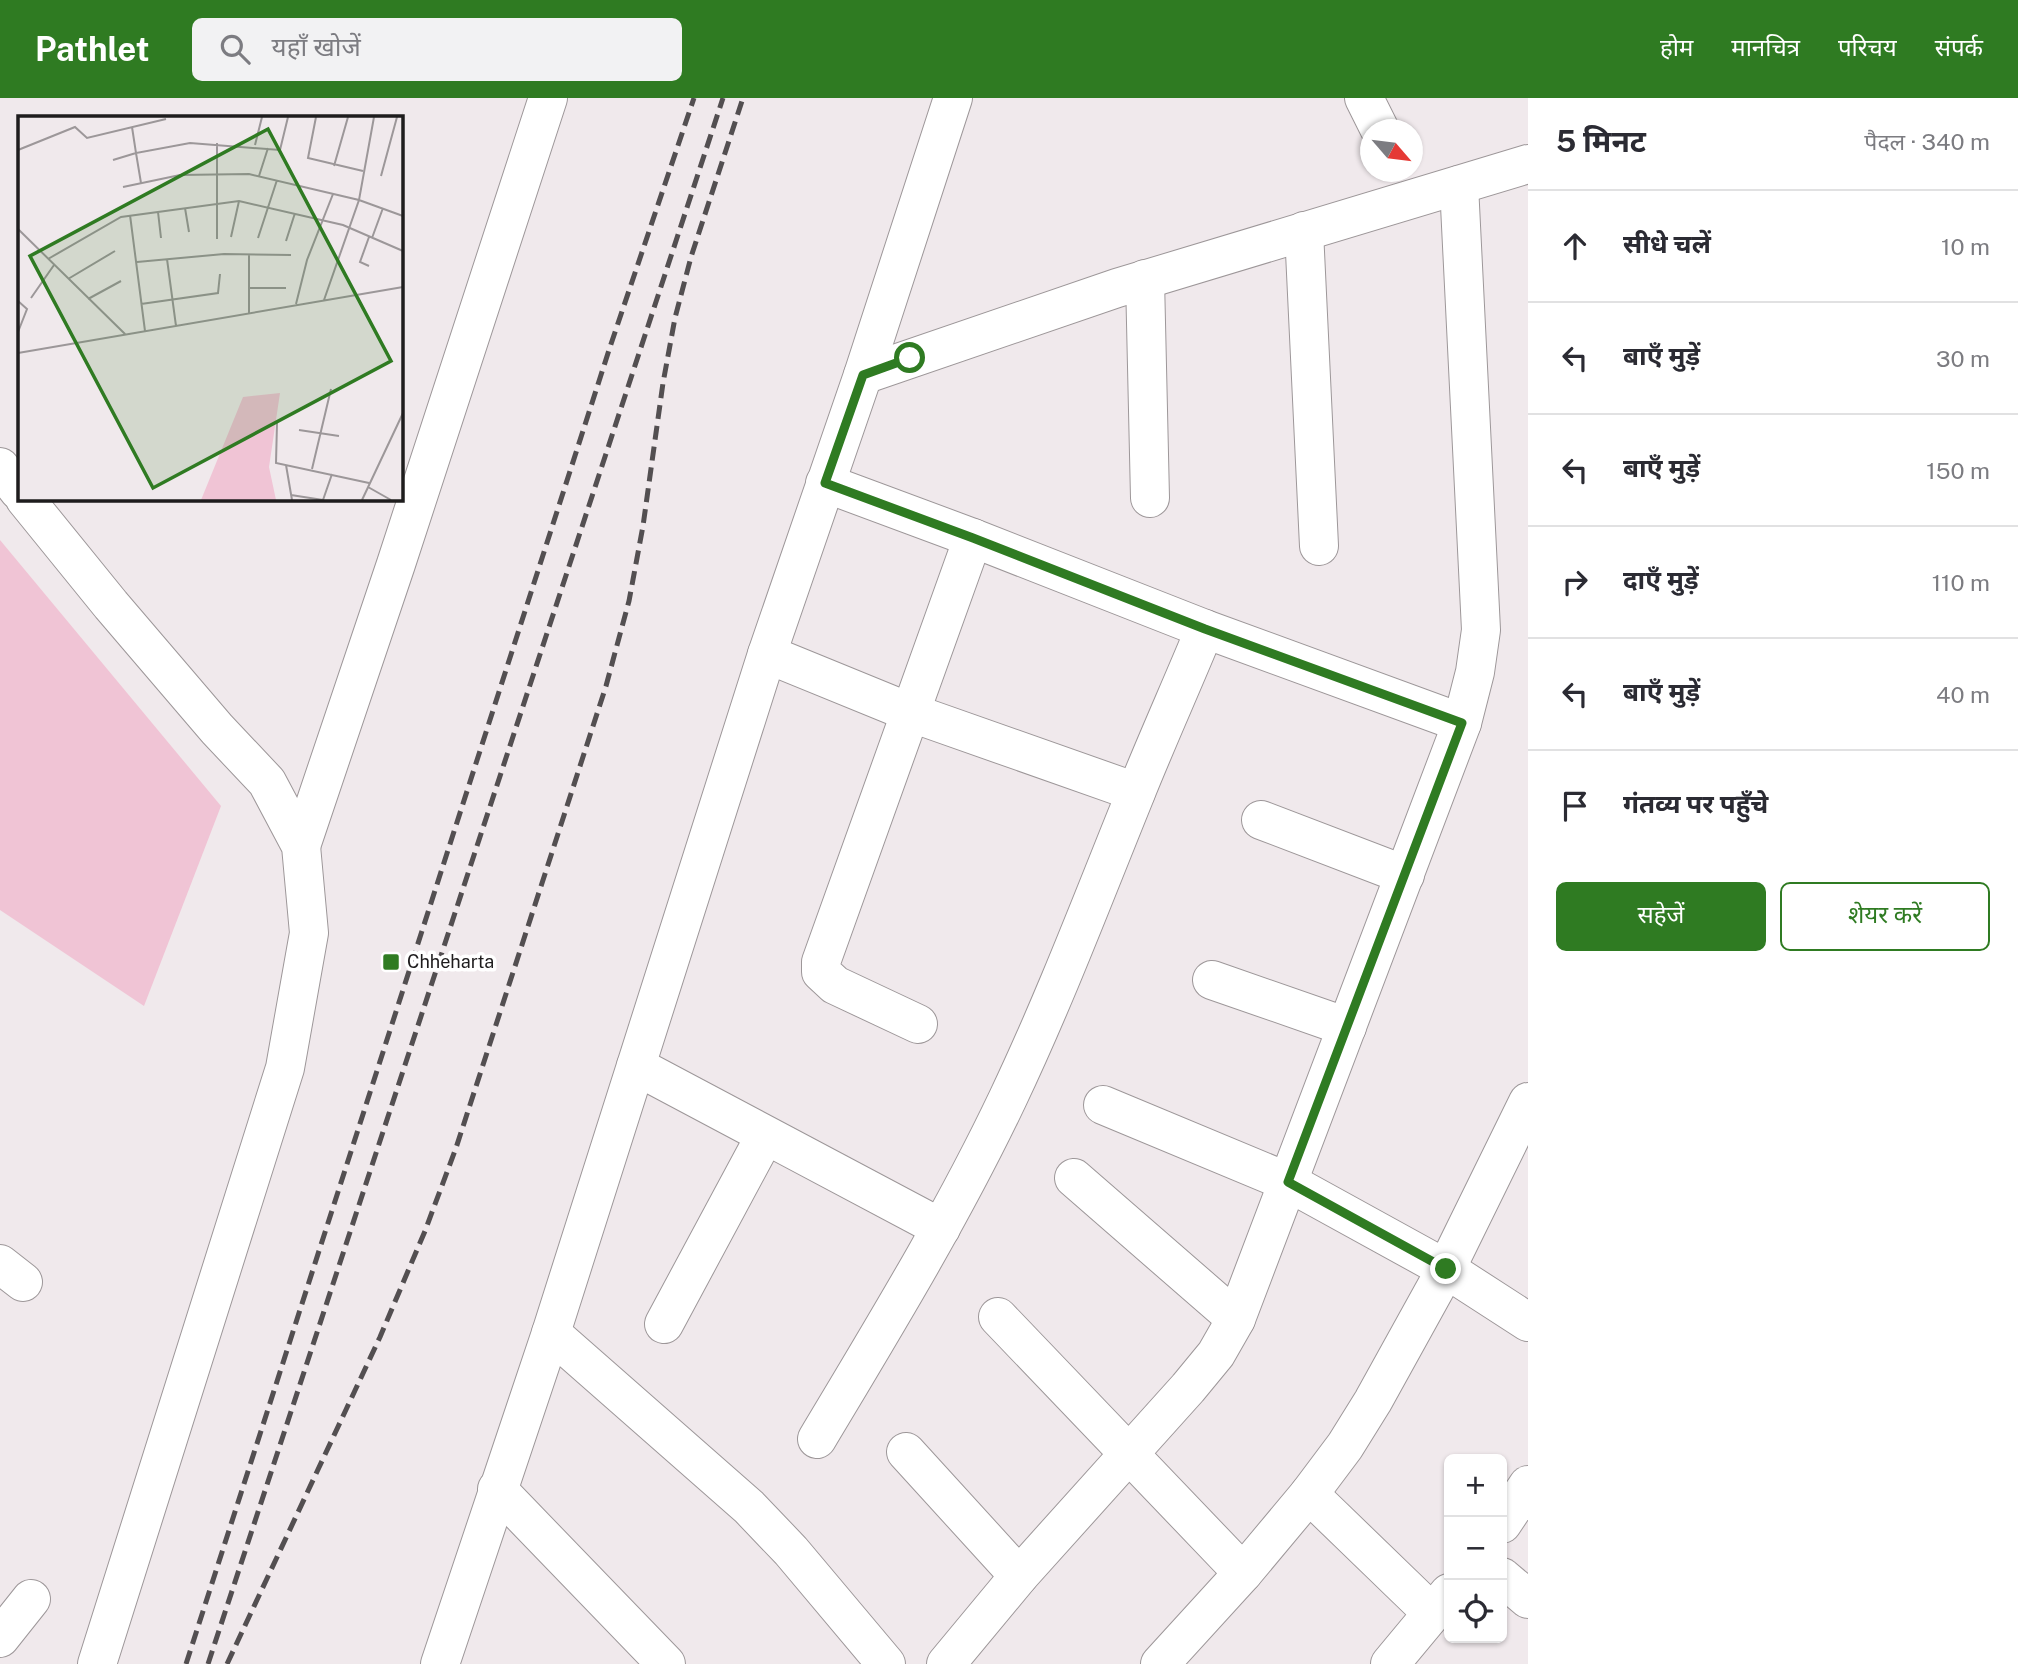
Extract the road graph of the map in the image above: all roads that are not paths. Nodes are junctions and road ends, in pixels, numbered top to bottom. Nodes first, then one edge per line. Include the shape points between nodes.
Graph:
1 (548, 98) edge
2 (953, 98) edge
3 (1364, 98) edge
4 (1374, 119) edge
5 (1528, 164) edge
6 (1408, 185) edge
7 (1460, 185) junction
8 (1304, 231) junction
9 (1145, 279) junction
10 (863, 375) junction
11 (0, 467) edge
12 (825, 483) junction
13 (18, 490) edge
14 (1150, 498) dead end
15 (26, 500) edge
16 (973, 538) junction
17 (1320, 546) dead end
18 (1205, 629) junction
19 (767, 654) junction
20 (909, 712) junction
21 (1462, 723) junction
22 (1136, 792) junction
23 (1261, 820) dead end
24 (301, 846) junction
25 (1405, 875) junction
26 (1212, 980) dead end
27 (918, 1024) dead end
28 (1347, 1027) junction
29 (636, 1066) junction
30 (1528, 1102) edge
31 (1103, 1105) dead end
32 (765, 1136) junction
33 (1074, 1178) dead end
34 (1288, 1182) junction
35 (940, 1228) junction
36 (1446, 1269) junction
37 (998, 1317) dead end
38 (1236, 1319) junction
39 (1528, 1322) edge
40 (664, 1324) dead end
41 (551, 1333) junction
42 (817, 1439) dead end
43 (906, 1452) dead end
44 (1128, 1453) junction
45 (1528, 1485) edge
46 (498, 1489) junction
47 (1309, 1494) junction
48 (1507, 1517) edge
49 (1243, 1573) junction
50 (1019, 1576) junction
51 (1506, 1580) edge
52 (31, 1599) dead end
53 (1528, 1599) edge
54 (1441, 1603) edge
55 (0, 1638) edge
56 (97, 1664) edge
57 (440, 1664) edge
58 (666, 1664) edge
59 (886, 1664) edge
60 (946, 1664) edge
61 (1160, 1664) edge
62 (1390, 1664) edge

1 - 24 street
2 - 10 street
3 - 4 street
5 - 7 street
6 - 7 street
6 - 8 street
7 - 21 street via 1481,629
8 - 9 street
8 - 17 street
9 - 10 street
9 - 14 street
10 - 12 street
11 - 13 street
12 - 16 street
12 - 19 street
15 - 24 street via 217,730 267,782
16 - 18 street
16 - 20 street
18 - 21 street
18 - 22 street
19 - 20 street
19 - 29 street
20 - 22 street
20 - 27 street via 821,972 835,985
21 - 25 street
22 - 35 street via 1008,1098
23 - 25 street
24 - 56 street via 309,933 285,1068
25 - 28 street
26 - 28 street
28 - 34 street
29 - 32 street
29 - 41 street
30 - 36 street
31 - 34 street
32 - 35 street
32 - 40 street
33 - 38 street
34 - 36 street
34 - 38 street
35 - 42 street
36 - 39 street
36 - 47 street via 1366,1412
37 - 44 street
38 - 44 street via 1216,1354
41 - 46 street
41 - 59 street via 750,1507
43 - 50 street
44 - 49 street
44 - 50 street
45 - 48 street
46 - 57 street
46 - 58 street
47 - 49 street
47 - 54 street
49 - 61 street
50 - 60 street
51 - 53 street
52 - 55 street
54 - 62 street

